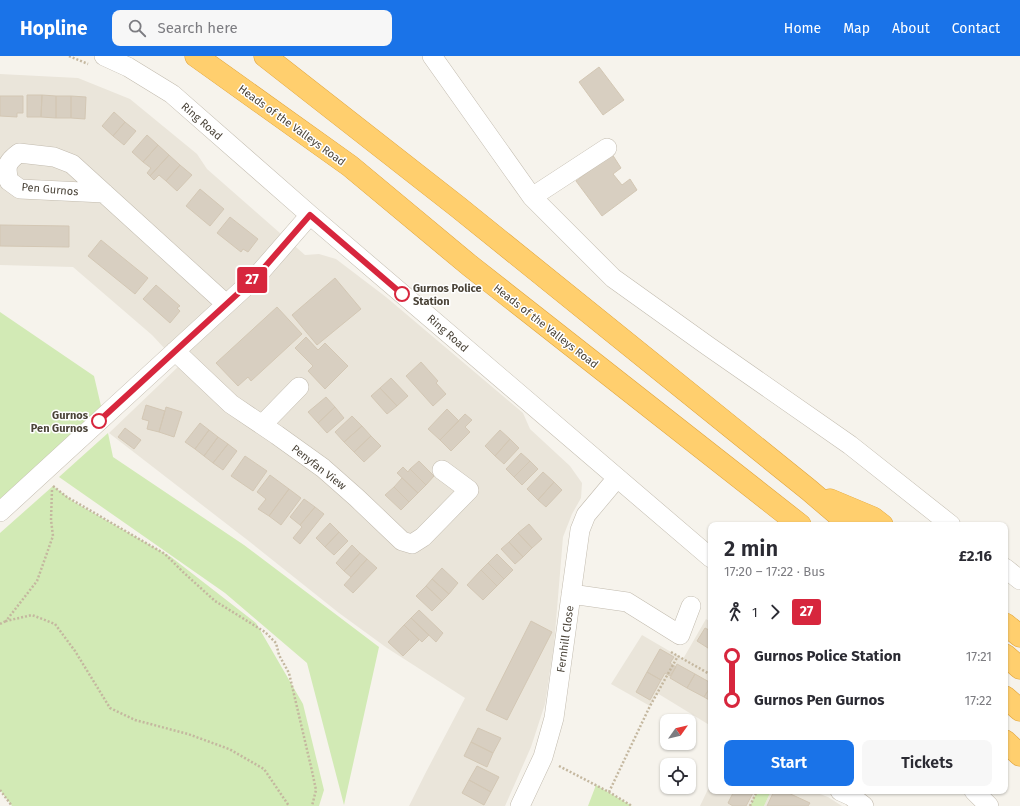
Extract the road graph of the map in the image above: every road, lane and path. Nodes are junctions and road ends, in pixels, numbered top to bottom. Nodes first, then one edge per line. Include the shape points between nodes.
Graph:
1 (104, 56) edge
2 (196, 56) edge
3 (265, 56) edge
4 (432, 56) edge
5 (607, 148) dead end
6 (104, 193) dead end
7 (532, 197) junction
8 (310, 215) junction
9 (226, 304) junction
10 (175, 351) junction
11 (299, 387) dead end
12 (262, 425) junction
13 (442, 470) dead end
14 (618, 478) junction
15 (48, 480) junction
16 (809, 490) junction
17 (0, 512) edge
18 (794, 522) edge
19 (846, 522) edge
20 (878, 522) edge
21 (947, 522) edge
22 (708, 555) edge
23 (1008, 570) edge
24 (1020, 580) edge
25 (571, 594) junction
26 (691, 606) dead end
27 (6, 621) junction
28 (0, 624) edge
29 (1008, 626) edge
30 (1020, 636) edge
31 (678, 656) dead end
32 (1008, 658) edge
33 (1020, 668) edge
34 (1008, 700) edge
35 (1020, 710) edge
36 (1008, 744) edge
37 (1020, 755) edge
38 (543, 757) junction
39 (0, 790) edge
40 (609, 792) junction
41 (756, 794) edge
42 (847, 794) edge
43 (977, 794) edge
44 (12, 806) edge
45 (289, 806) edge
46 (312, 806) edge
47 (520, 806) edge
48 (632, 806) edge
49 (750, 806) edge
50 (864, 806) edge
51 (989, 806) edge

1 - 8 street, Ring Road via 128,67 172,94
2 - 18 highway, Heads of the Valleys Road via 350,166 469,265
3 - 16 highway via 458,207
4 - 7 street
5 - 7 street
6 - 9 street
7 - 21 street via 613,278 850,445
8 - 9 street via 256,277
8 - 14 street, Ring Road
9 - 10 street
10 - 12 street, Penyfan View via 231,404
10 - 15 street
11 - 12 street
12 - 13 street, Penyfan View via 323,468 402,541 412,544 423,537 469,490
14 - 22 street, Ring Road
14 - 25 street, Fernhill Close via 586,514 580,530
15 - 17 street
15 - 27 path via 53,536 37,581
15 - 46 path via 73,500 165,554 215,602 265,632 276,643 279,655 289,673 312,771 316,790
16 - 19 highway
16 - 20 highway
23 - 24 street
25 - 26 street via 627,602 680,635
25 - 38 street, Fernhill Close via 554,718
27 - 28 path
27 - 45 path via 32,615 55,624 110,708 135,720 188,734 229,749 264,769
29 - 30 highway
31 - 40 path via 650,706
32 - 33 highway
34 - 35 highway
36 - 37 highway
38 - 40 path
38 - 47 street, Fernhill Close
39 - 44 path
40 - 48 path
41 - 49 path
42 - 50 street
43 - 51 street

